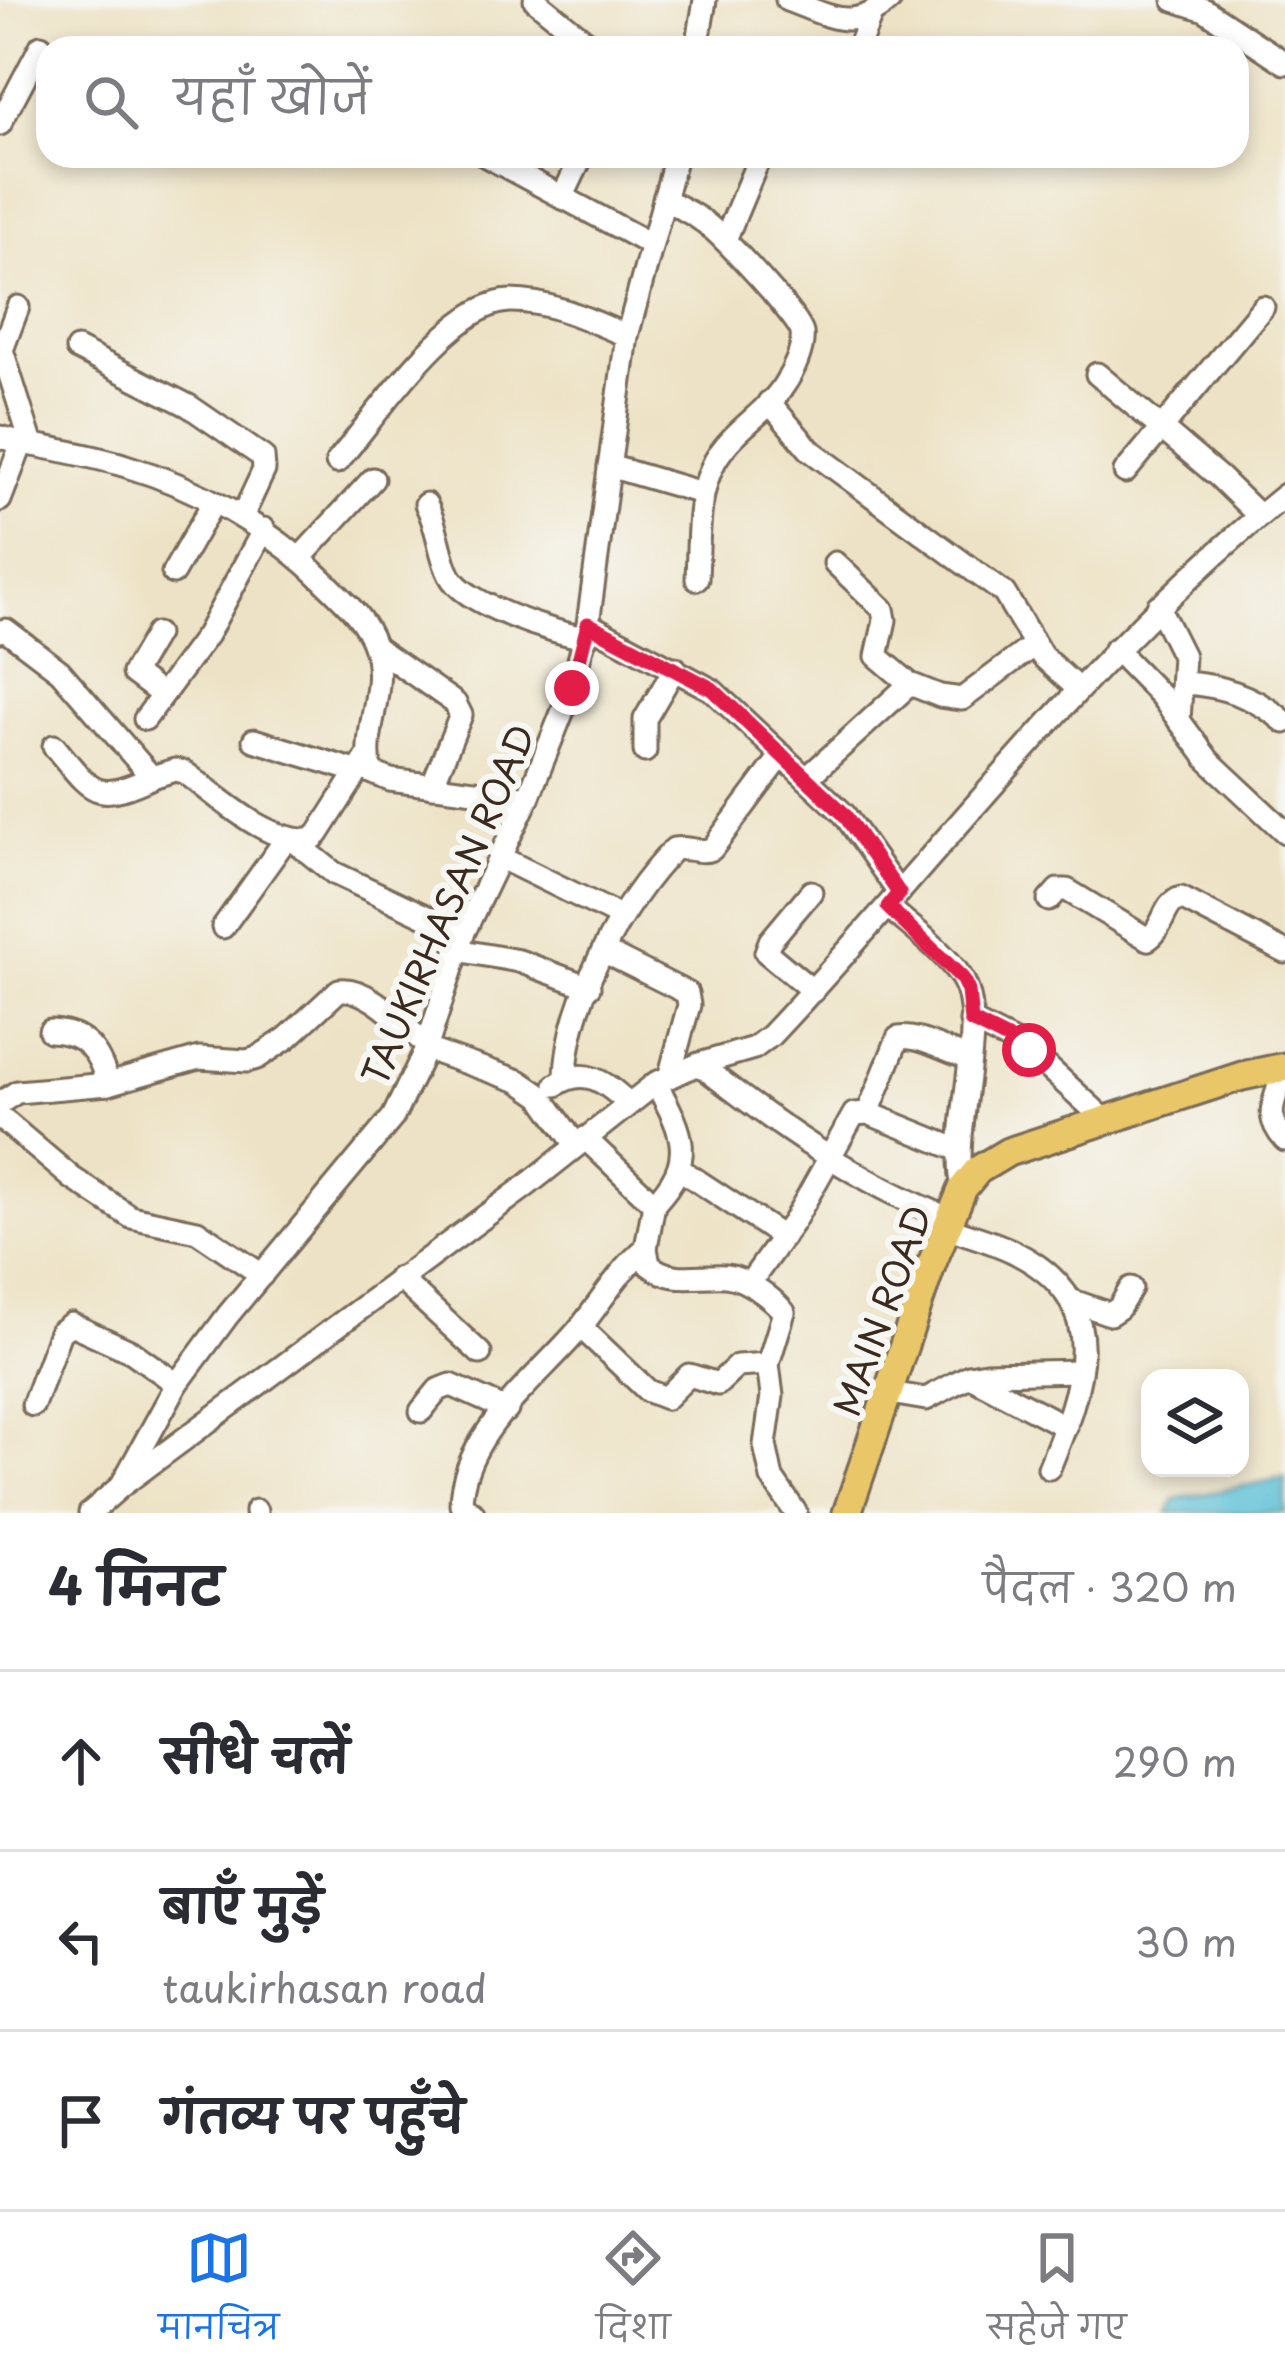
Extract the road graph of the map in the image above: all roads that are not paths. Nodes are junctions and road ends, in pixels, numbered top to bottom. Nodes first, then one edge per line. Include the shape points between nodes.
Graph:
1 (535, 0) edge
2 (705, 0) edge
3 (787, 0) edge
4 (890, 0) edge
5 (1174, 0) edge
6 (1201, 5) edge
7 (870, 17) junction
8 (579, 36) edge
9 (699, 36) edge
10 (863, 36) edge
11 (1246, 36) edge
12 (1249, 38) edge
13 (36, 56) edge
14 (1285, 63) edge
15 (0, 124) edge
16 (522, 168) edge
17 (576, 168) edge
18 (673, 168) edge
19 (755, 168) edge
20 (562, 199) junction
21 (664, 199) junction
22 (725, 240) junction
23 (650, 244) junction
24 (18, 307) dead end
25 (1263, 307) dead end
26 (628, 336) junction
27 (77, 349) dead end
28 (1097, 374) dead end
29 (769, 402) junction
30 (1164, 429) junction
31 (18, 442) edge
32 (337, 462) dead end
33 (609, 466) junction
34 (1125, 472) dead end
35 (373, 479) dead end
36 (702, 493) junction
37 (1285, 495) edge
38 (0, 500) edge
39 (213, 503) junction
40 (426, 504) dead end
41 (1258, 516) junction
42 (242, 517) junction
43 (264, 529) junction
44 (300, 558) junction
45 (835, 563) dead end
46 (173, 572) dead end
47 (697, 579) dead end
48 (1158, 606) junction
49 (587, 631) junction
50 (0, 632) edge
51 (156, 634) dead end
52 (1034, 645) junction
53 (375, 646) junction
54 (1115, 649) junction
55 (675, 668) junction
56 (1184, 683) junction
57 (910, 684) junction
58 (1076, 688) junction
59 (162, 695) junction
60 (145, 718) dead end
61 (1179, 721) junction
62 (1285, 722) edge
63 (254, 740) dead end
64 (54, 746) dead end
65 (645, 751) dead end
66 (782, 754) junction
67 (363, 764) junction
68 (155, 776) junction
69 (807, 778) junction
70 (432, 786) junction
71 (527, 798) junction
72 (1285, 832) edge
73 (290, 840) junction
74 (499, 857) junction
75 (811, 892) dead end
76 (1049, 899) dead end
77 (893, 900) junction
78 (621, 916) junction
79 (223, 927) dead end
80 (460, 942) junction
81 (605, 952) junction
82 (1285, 952) edge
83 (590, 987) junction
84 (813, 991) junction
85 (971, 1021) junction
86 (50, 1030) dead end
87 (426, 1047) junction
88 (968, 1058) junction
89 (699, 1064) junction
90 (1283, 1067) edge
91 (566, 1078) junction
92 (663, 1078) junction
93 (108, 1084) junction
94 (6, 1092) edge
95 (541, 1096) junction
96 (628, 1103) junction
97 (868, 1113) junction
98 (0, 1117) edge
99 (1105, 1120) junction
100 (1285, 1140) edge
101 (580, 1141) junction
102 (959, 1150) junction
103 (827, 1157) junction
104 (681, 1170) junction
105 (963, 1188) junction
106 (654, 1204) junction
107 (949, 1223) junction
108 (783, 1238) junction
109 (646, 1248) junction
110 (262, 1275) junction
111 (399, 1278) junction
112 (749, 1284) junction
113 (1131, 1288) dead end
114 (1070, 1300) junction
115 (581, 1327) junction
116 (480, 1353) dead end
117 (767, 1364) junction
118 (1080, 1371) junction
119 (970, 1376) junction
120 (177, 1384) junction
121 (890, 1394) junction
122 (33, 1405) dead end
123 (507, 1410) junction
124 (421, 1411) dead end
125 (1066, 1427) junction
126 (1049, 1468) dead end
127 (121, 1486) junction
128 (90, 1513) edge
129 (473, 1513) edge
130 (796, 1513) edge
131 (847, 1513) edge

1 - 8 street
2 - 9 street
3 - 7 street via 842,20
4 - 7 street
5 - 6 street
6 - 11 street
7 - 10 street
12 - 14 street
13 - 15 street
16 - 20 street
17 - 20 street
18 - 21 street, TAUKIRHASAN ROAD
19 - 22 street
20 - 23 street
21 - 22 street
21 - 23 street, TAUKIRHASAN ROAD
22 - 29 street via 802,333 788,380
23 - 26 street, TAUKIRHASAN ROAD
24 - 31 street via 2,350
25 - 30 street
26 - 32 street via 536,304 510,301 470,312
26 - 33 street, TAUKIRHASAN ROAD
27 - 42 street via 189,406 262,457 264,470
28 - 30 street
29 - 36 street via 716,460
29 - 52 street via 810,450 1004,593
30 - 34 street
30 - 41 street
31 - 38 street
31 - 39 street via 123,465
33 - 36 street
33 - 49 street, TAUKIRHASAN ROAD
35 - 44 street
36 - 47 street
37 - 41 street
39 - 42 street
39 - 46 street
40 - 49 street via 459,587 526,623
41 - 48 street
42 - 43 street
43 - 44 street
43 - 59 street via 225,606
44 - 53 street via 350,607
45 - 57 street via 883,609 877,656
48 - 54 street
48 - 56 street via 1183,656
49 - 55 street
49 - 71 street, TAUKIRHASAN ROAD
50 - 68 street via 60,671
51 - 59 street via 134,673
52 - 57 street via 962,699
52 - 58 street
53 - 67 street via 380,675
53 - 70 street via 460,715
54 - 58 street
54 - 61 street
55 - 65 street via 645,719
55 - 66 street via 712,689
56 - 61 street
56 - 62 street via 1246,697
57 - 69 street
58 - 77 street
59 - 60 street
61 - 72 street via 1238,792
63 - 67 street
64 - 68 street via 103,793
66 - 69 street
66 - 78 street via 712,849 674,849
67 - 70 street via 376,776
67 - 73 street via 318,834
68 - 73 street via 184,772
69 - 77 street via 844,814
70 - 71 street
71 - 74 street, TAUKIRHASAN ROAD
73 - 79 street
73 - 80 street
74 - 78 street
74 - 80 street, TAUKIRHASAN ROAD
75 - 84 street via 766,952
76 - 82 street via 1067,890 1148,939 1181,898
77 - 84 street
77 - 85 street via 962,978
78 - 81 street
80 - 83 street
80 - 87 street, TAUKIRHASAN ROAD
81 - 83 street
81 - 92 street via 687,993
83 - 91 street
84 - 89 street via 754,1048
85 - 88 street
85 - 99 street via 1029,1050
86 - 93 street via 79,1036 102,1061
87 - 93 street via 348,988 257,1058 199,1058
87 - 95 street
87 - 110 street, TAUKIRHASAN ROAD via 393,1117
88 - 97 street via 898,1038
88 - 102 street
89 - 92 street
89 - 103 street
90 - 99 main road, MAIN ROAD
90 - 100 street via 1271,1115
91 - 95 street
91 - 96 street via 593,1077
92 - 96 street
92 - 104 street
93 - 94 street
95 - 101 street
96 - 101 street
97 - 102 street
97 - 103 street via 848,1120
98 - 110 street via 131,1217 197,1231
99 - 105 main road, MAIN ROAD via 1008,1152
101 - 106 street
101 - 111 street
102 - 105 street
103 - 107 street
103 - 108 street
104 - 106 street
104 - 108 street
105 - 107 main road, MAIN ROAD
106 - 109 street
107 - 114 street via 1024,1257
107 - 121 main road, MAIN ROAD
108 - 112 street
109 - 112 street via 658,1272
109 - 115 street
110 - 120 street, TAUKIRHASAN ROAD
111 - 116 street
111 - 127 street
112 - 117 street via 784,1312
113 - 114 street via 1110,1314
114 - 118 street via 1084,1334
115 - 117 street via 648,1391 666,1398 689,1375 718,1384 737,1366
115 - 123 street
117 - 130 street via 765,1445 772,1478
118 - 119 street
118 - 125 street
119 - 121 street via 926,1399
119 - 125 street
120 - 122 street via 71,1324 59,1332
120 - 127 street, TAUKIRHASAN ROAD
121 - 131 main road, MAIN ROAD
123 - 124 street via 451,1385
123 - 129 street via 465,1473 461,1504
125 - 126 street
127 - 128 street, TAUKIRHASAN ROAD

